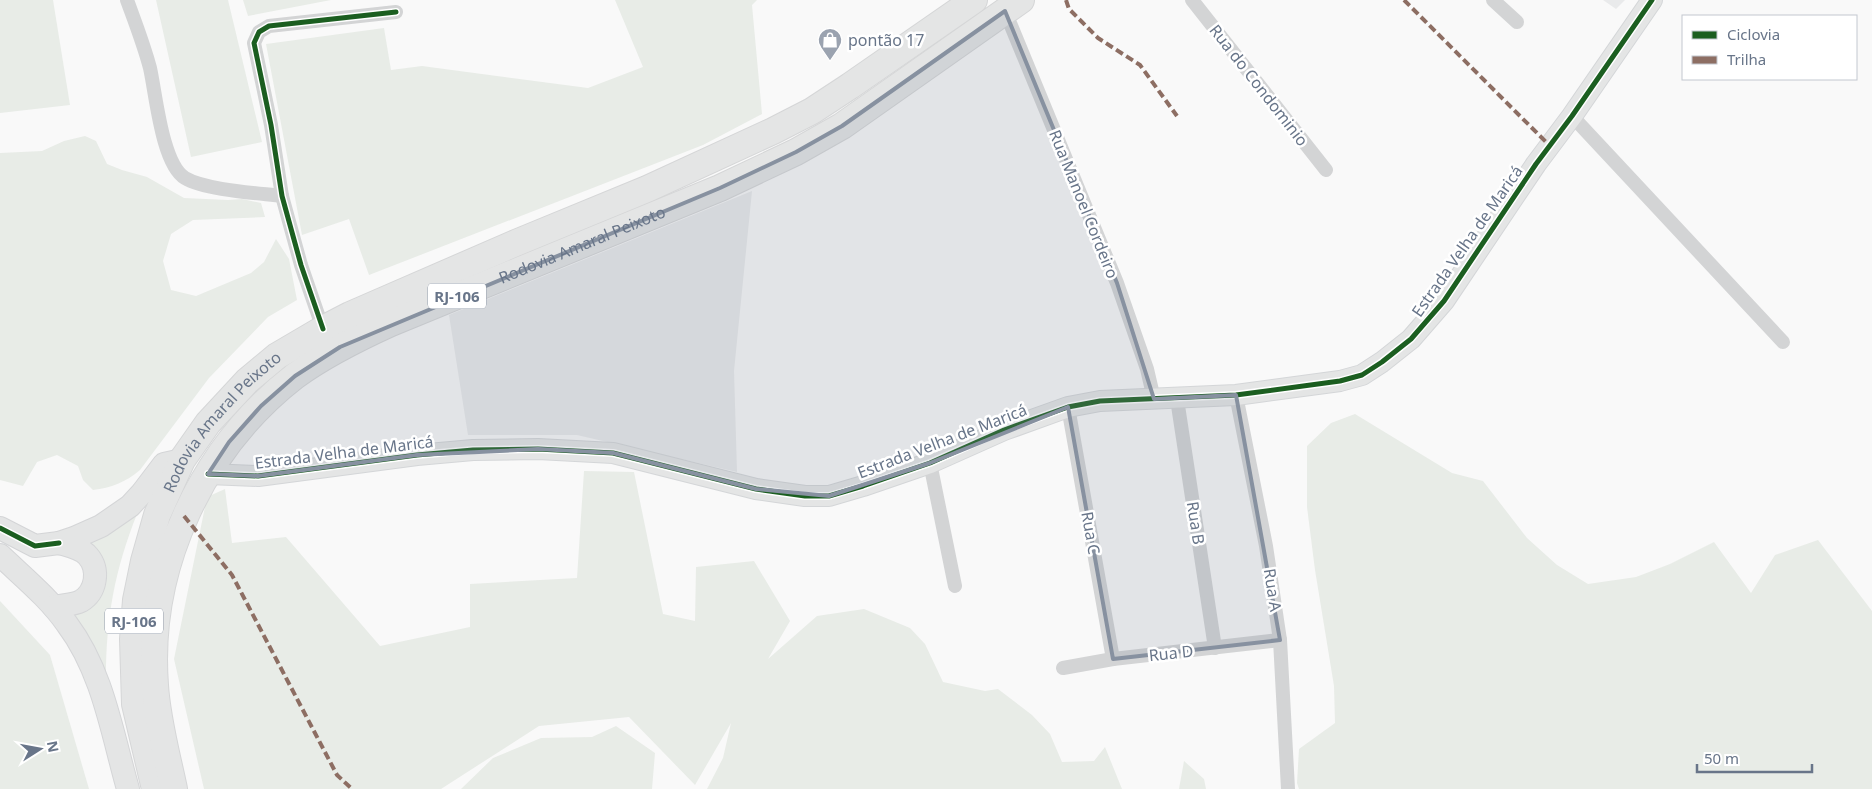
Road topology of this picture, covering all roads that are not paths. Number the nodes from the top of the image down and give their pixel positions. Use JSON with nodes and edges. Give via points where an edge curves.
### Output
{"nodes":[{"id":1,"x":126,"y":0,"type":"edge"},
{"id":2,"x":974,"y":0,"type":"edge"},
{"id":3,"x":1192,"y":0,"type":"edge"},
{"id":4,"x":1493,"y":0,"type":"edge"},
{"id":5,"x":1652,"y":0,"type":"edge"},
{"id":6,"x":1013,"y":6,"type":"edge"},
{"id":7,"x":396,"y":12,"type":"dead end"},
{"id":8,"x":1517,"y":22,"type":"dead end"},
{"id":9,"x":1572,"y":116,"type":"junction"},
{"id":10,"x":1326,"y":170,"type":"dead end"},
{"id":11,"x":282,"y":196,"type":"junction"},
{"id":12,"x":322,"y":329,"type":"junction"},
{"id":13,"x":1783,"y":342,"type":"dead end"},
{"id":14,"x":1236,"y":395,"type":"junction"},
{"id":15,"x":1154,"y":399,"type":"junction"},
{"id":16,"x":1177,"y":399,"type":"junction"},
{"id":17,"x":1068,"y":407,"type":"junction"},
{"id":18,"x":182,"y":460,"type":"junction"},
{"id":19,"x":930,"y":463,"type":"junction"},
{"id":20,"x":208,"y":474,"type":"junction"},
{"id":21,"x":0,"y":528,"type":"edge"},
{"id":22,"x":60,"y":543,"type":"junction"},
{"id":23,"x":0,"y":555,"type":"edge"},
{"id":24,"x":955,"y":586,"type":"dead end"},
{"id":25,"x":54,"y":607,"type":"junction"},
{"id":26,"x":1280,"y":640,"type":"junction"},
{"id":27,"x":1215,"y":648,"type":"junction"},
{"id":28,"x":1113,"y":659,"type":"junction"},
{"id":29,"x":1063,"y":668,"type":"dead end"},
{"id":30,"x":128,"y":789,"type":"edge"},
{"id":31,"x":155,"y":789,"type":"edge"},
{"id":32,"x":174,"y":789,"type":"edge"},
{"id":33,"x":1288,"y":789,"type":"edge"}],
"edges":[{"from":1,"to":11,"type":"street","via":[[150,67],[171,163],[183,177],[197,184]]},
{"from":2,"to":12,"type":"highway","name":"Rodovia Amaral Peixoto","number":"RJ-106","via":[[812,111],[773,131]]},
{"from":3,"to":10,"type":"street","name":"Rua do Condominio"},
{"from":4,"to":8,"type":"street"},
{"from":5,"to":9,"type":"street","name":"Estrada Velha de Maricá"},
{"from":6,"to":15,"type":"street","name":"Rua Manoel Cordeiro","via":[[1117,283]]},
{"from":6,"to":20,"type":"highway","name":"Rodovia Amaral Peixoto","number":"RJ-106","via":[[842,126],[796,152],[720,188],[340,347],[296,376],[261,406],[229,442]]},
{"from":7,"to":11,"type":"street","via":[[269,26],[259,32],[254,43]]},
{"from":9,"to":13,"type":"street"},
{"from":9,"to":14,"type":"street","name":"Estrada Velha de Maricá","via":[[1444,301],[1411,339],[1362,375]]},
{"from":11,"to":12,"type":"street"},
{"from":12,"to":18,"type":"highway","name":"Rodovia Amaral Peixoto","number":"RJ-106","via":[[277,356],[247,381],[208,423]]},
{"from":14,"to":16,"type":"street","name":"Estrada Velha de Maricá"},
{"from":14,"to":26,"type":"street","name":"Rua A"},
{"from":15,"to":16,"type":"street","name":"Estrada Velha de Maricá"},
{"from":15,"to":17,"type":"street","name":"Estrada Velha de Maricá","via":[[1100,401]]},
{"from":16,"to":27,"type":"street","name":"Rua B"},
{"from":17,"to":19,"type":"street","name":"Estrada Velha de Maricá","via":[[1004,430]]},
{"from":17,"to":28,"type":"street","name":"Rua C"},
{"from":18,"to":22,"type":"main road","via":[[164,464],[142,493],[116,517],[88,533]]},
{"from":18,"to":31,"type":"highway","name":"Rodovia Amaral Peixoto","number":"RJ-106","via":[[157,515],[136,600],[133,639],[135,704]]},
{"from":19,"to":20,"type":"street","name":"Estrada Velha de Maricá","via":[[829,496],[756,489],[613,453],[538,449],[417,455],[258,476]]},
{"from":19,"to":24,"type":"street"},
{"from":20,"to":32,"type":"highway","name":"Rodovia Amaral Peixoto","number":"RJ-106","via":[[184,516],[173,547],[161,591],[155,631],[155,685]]},
{"from":21,"to":22,"type":"main road","via":[[35,546]]},
{"from":22,"to":25,"type":"main road","via":[[88,556],[95,576],[86,598]]},
{"from":23,"to":25,"type":"main road"},
{"from":25,"to":30,"type":"main road","via":[[79,640],[97,678]]},
{"from":26,"to":27,"type":"street","name":"Rua D"},
{"from":26,"to":33,"type":"street","name":"Rua A"},
{"from":27,"to":28,"type":"street","name":"Rua D"},
{"from":28,"to":29,"type":"street","name":"Rua D"}]}
